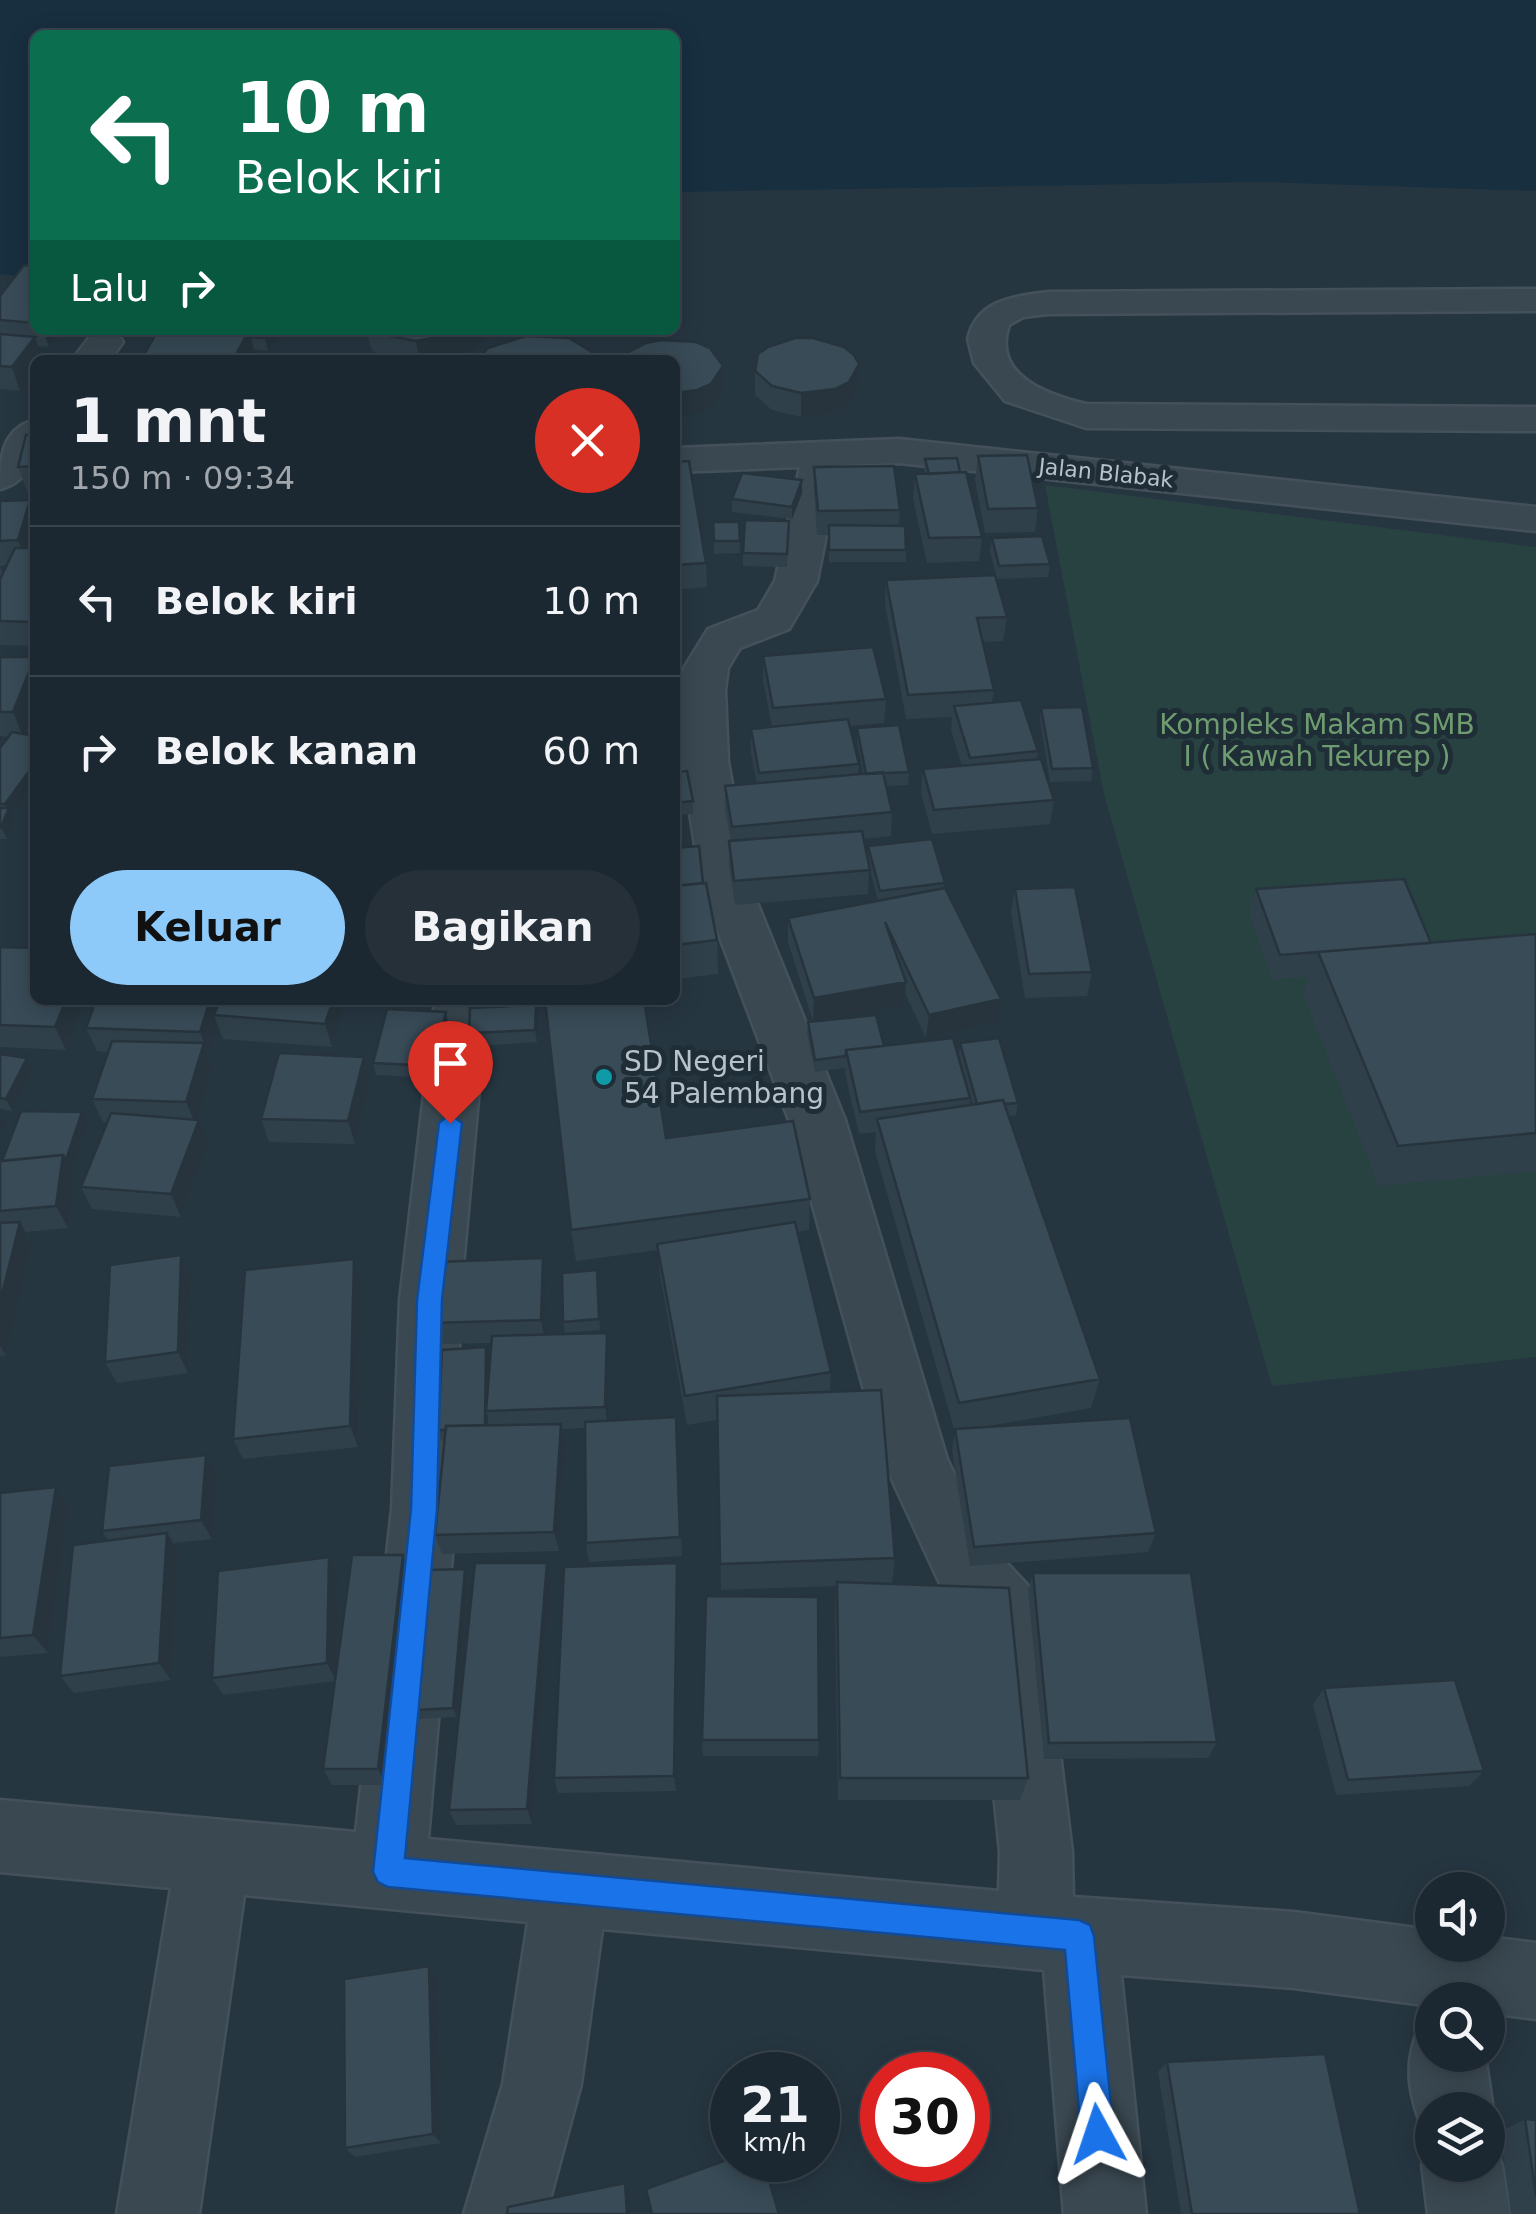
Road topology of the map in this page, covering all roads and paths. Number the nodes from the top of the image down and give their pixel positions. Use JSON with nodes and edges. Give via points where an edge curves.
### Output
{"nodes":[{"id":1,"x":1536,"y":300,"type":"edge"},
{"id":2,"x":1536,"y":419,"type":"edge"},
{"id":3,"x":30,"y":438,"type":"edge"},
{"id":4,"x":823,"y":452,"type":"junction"},
{"id":5,"x":680,"y":460,"type":"edge"},
{"id":6,"x":0,"y":477,"type":"edge"},
{"id":7,"x":30,"y":504,"type":"edge"},
{"id":8,"x":0,"y":506,"type":"edge"},
{"id":9,"x":1536,"y":519,"type":"edge"},
{"id":10,"x":461,"y":1005,"type":"edge"},
{"id":11,"x":0,"y":1836,"type":"edge"},
{"id":12,"x":213,"y":1856,"type":"junction"},
{"id":13,"x":388,"y":1872,"type":"junction"},
{"id":14,"x":570,"y":1889,"type":"junction"},
{"id":15,"x":1057,"y":1934,"type":"junction"},
{"id":16,"x":1536,"y":1981,"type":"edge"},
{"id":17,"x":1428,"y":1982,"type":"edge"},
{"id":18,"x":1503,"y":1982,"type":"edge"},
{"id":19,"x":1465,"y":2182,"type":"edge"},
{"id":20,"x":158,"y":2214,"type":"edge"},
{"id":21,"x":505,"y":2214,"type":"edge"},
{"id":22,"x":1105,"y":2214,"type":"edge"},
{"id":23,"x":1470,"y":2214,"type":"edge"}],
"edges":[{"from":1,"to":2,"type":"street","via":[[1048,303],[1008,310],[993,321],[985,345],[1014,390],[1086,416]]},
{"from":3,"to":6,"type":"street"},
{"from":4,"to":5,"type":"street","name":"Jalan Blabak"},
{"from":4,"to":9,"type":"street","name":"Jalan Blabak","via":[[899,450]]},
{"from":4,"to":15,"type":"street","via":[[796,581],[774,619],[724,639],[706,668],[706,762],[727,890],[817,1120],[916,1462],[964,1564],[1009,1614],[1036,1852]]},
{"from":7,"to":8,"type":"street"},
{"from":10,"to":13,"type":"street","via":[[430,1300],[424,1509]]},
{"from":11,"to":12,"type":"street"},
{"from":12,"to":13,"type":"street"},
{"from":12,"to":20,"type":"street"},
{"from":13,"to":14,"type":"street"},
{"from":14,"to":15,"type":"street"},
{"from":14,"to":21,"type":"street","via":[[542,2084]]},
{"from":15,"to":17,"type":"street","via":[[1294,1950]]},
{"from":15,"to":22,"type":"street"},
{"from":16,"to":18,"type":"street"},
{"from":19,"to":23,"type":"street"}]}
